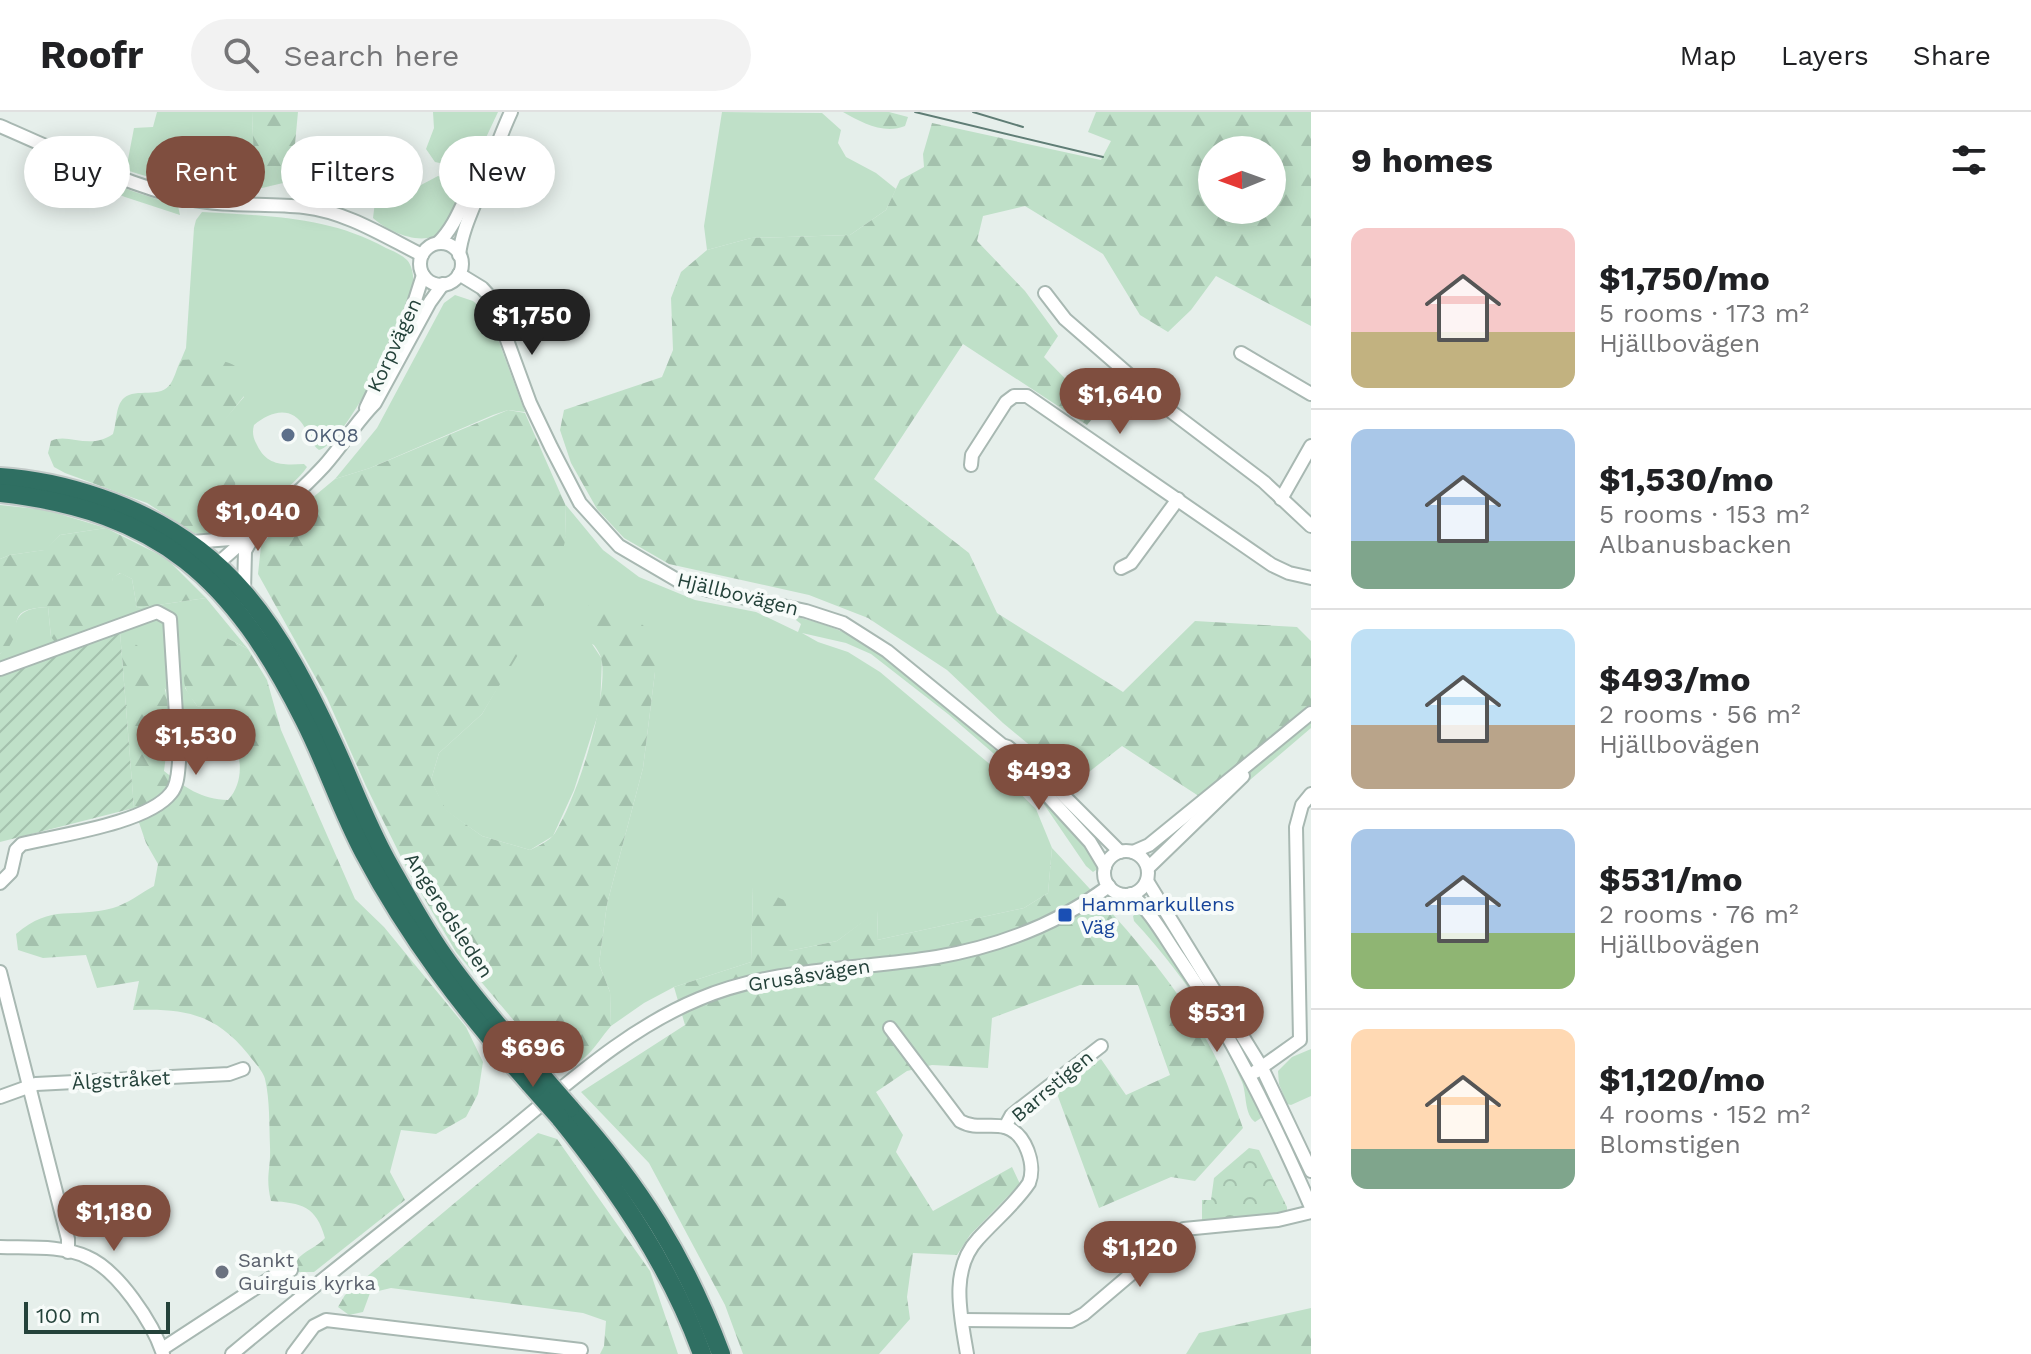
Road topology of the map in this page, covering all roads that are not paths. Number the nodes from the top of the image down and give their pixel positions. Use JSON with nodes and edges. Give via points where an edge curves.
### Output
{"nodes":[{"id":1,"x":511,"y":112,"type":"edge"},
{"id":2,"x":0,"y":126,"type":"edge"},
{"id":3,"x":500,"y":136,"type":"edge"},
{"id":4,"x":461,"y":208,"type":"edge"},
{"id":5,"x":473,"y":208,"type":"edge"},
{"id":6,"x":438,"y":243,"type":"junction"},
{"id":7,"x":422,"y":255,"type":"junction"},
{"id":8,"x":459,"y":255,"type":"junction"},
{"id":9,"x":459,"y":274,"type":"junction"},
{"id":10,"x":423,"y":275,"type":"junction"},
{"id":11,"x":443,"y":284,"type":"junction"},
{"id":12,"x":1045,"y":293,"type":"dead end"},
{"id":13,"x":1241,"y":353,"type":"dead end"},
{"id":14,"x":1311,"y":394,"type":"edge"},
{"id":15,"x":363,"y":415,"type":"junction"},
{"id":16,"x":1311,"y":446,"type":"edge"},
{"id":17,"x":971,"y":465,"type":"dead end"},
{"id":18,"x":0,"y":477,"type":"edge"},
{"id":19,"x":0,"y":493,"type":"edge"},
{"id":20,"x":1178,"y":499,"type":"junction"},
{"id":21,"x":1281,"y":499,"type":"junction"},
{"id":22,"x":264,"y":522,"type":"junction"},
{"id":23,"x":1311,"y":526,"type":"edge"},
{"id":24,"x":191,"y":542,"type":"junction"},
{"id":25,"x":1121,"y":568,"type":"dead end"},
{"id":26,"x":211,"y":570,"type":"junction"},
{"id":27,"x":1311,"y":578,"type":"edge"},
{"id":28,"x":244,"y":591,"type":"junction"},
{"id":29,"x":0,"y":669,"type":"edge"},
{"id":30,"x":1311,"y":713,"type":"edge"},
{"id":31,"x":1002,"y":745,"type":"junction"},
{"id":32,"x":1261,"y":756,"type":"junction"},
{"id":33,"x":1311,"y":794,"type":"edge"},
{"id":34,"x":1126,"y":852,"type":"junction"},
{"id":35,"x":1105,"y":867,"type":"junction"},
{"id":36,"x":1147,"y":875,"type":"junction"},
{"id":37,"x":0,"y":883,"type":"edge"},
{"id":38,"x":1109,"y":886,"type":"junction"},
{"id":39,"x":1131,"y":894,"type":"junction"},
{"id":40,"x":0,"y":972,"type":"edge"},
{"id":41,"x":890,"y":1028,"type":"dead end"},
{"id":42,"x":1101,"y":1046,"type":"dead end"},
{"id":43,"x":1262,"y":1068,"type":"junction"},
{"id":44,"x":243,"y":1069,"type":"dead end"},
{"id":45,"x":1249,"y":1075,"type":"junction"},
{"id":46,"x":536,"y":1081,"type":"junction"},
{"id":47,"x":28,"y":1086,"type":"junction"},
{"id":48,"x":0,"y":1097,"type":"edge"},
{"id":49,"x":565,"y":1113,"type":"junction"},
{"id":50,"x":1005,"y":1127,"type":"junction"},
{"id":51,"x":1311,"y":1171,"type":"edge"},
{"id":52,"x":1311,"y":1209,"type":"edge"},
{"id":53,"x":0,"y":1247,"type":"edge"},
{"id":54,"x":68,"y":1252,"type":"junction"},
{"id":55,"x":291,"y":1270,"type":"dead end"},
{"id":56,"x":962,"y":1320,"type":"junction"},
{"id":57,"x":581,"y":1350,"type":"dead end"},
{"id":58,"x":163,"y":1351,"type":"edge"},
{"id":59,"x":232,"y":1354,"type":"edge"},
{"id":60,"x":293,"y":1354,"type":"edge"},
{"id":61,"x":702,"y":1354,"type":"edge"},
{"id":62,"x":721,"y":1354,"type":"edge"},
{"id":63,"x":967,"y":1354,"type":"edge"}],
"edges":[{"from":1,"to":3,"type":"street"},
{"from":2,"to":7,"type":"street","via":[[163,192],[208,202],[322,211],[356,221]]},
{"from":4,"to":6,"type":"street"},
{"from":5,"to":8,"type":"street"},
{"from":6,"to":7,"type":"street"},
{"from":6,"to":8,"type":"street"},
{"from":7,"to":10,"type":"street"},
{"from":8,"to":9,"type":"street"},
{"from":9,"to":11,"type":"street"},
{"from":9,"to":31,"type":"street","name":"Hjällbovägen","via":[[492,299],[551,447],[580,503],[619,546],[677,580],[843,623],[887,651]]},
{"from":10,"to":11,"type":"street"},
{"from":10,"to":15,"type":"street","name":"Korpvägen","via":[[410,316]]},
{"from":11,"to":15,"type":"street","name":"Korpvägen"},
{"from":12,"to":21,"type":"street","via":[[1065,319]]},
{"from":13,"to":14,"type":"street"},
{"from":15,"to":22,"type":"street","name":"Korpvägen","via":[[323,468]]},
{"from":16,"to":21,"type":"street"},
{"from":17,"to":20,"type":"street","via":[[1006,402],[1027,396]]},
{"from":18,"to":24,"type":"highway","via":[[63,487],[117,504]]},
{"from":19,"to":26,"type":"highway","via":[[57,501],[103,515],[152,535]]},
{"from":20,"to":25,"type":"street","via":[[1131,563]]},
{"from":20,"to":27,"type":"street","via":[[1272,565]]},
{"from":21,"to":23,"type":"street"},
{"from":22,"to":24,"type":"street","name":"Korpvägen","via":[[231,539]]},
{"from":22,"to":26,"type":"street","name":"Korpvägen"},
{"from":22,"to":28,"type":"street","name":"Korpvägen","via":[[245,551]]},
{"from":24,"to":26,"type":"highway"},
{"from":26,"to":28,"type":"highway","name":"Angeredsleden"},
{"from":26,"to":46,"type":"highway","name":"Angeredsleden","via":[[266,649],[363,851],[415,939],[477,1024]]},
{"from":28,"to":46,"type":"highway","name":"Angeredsleden","via":[[290,657],[361,810],[421,921]]},
{"from":29,"to":37,"type":"street","via":[[157,612],[170,619],[179,762],[172,793],[150,811],[22,844],[11,872]]},
{"from":30,"to":32,"type":"street"},
{"from":31,"to":34,"type":"street","name":"Hjällbovägen"},
{"from":31,"to":35,"type":"street","name":"Hjällbovägen","via":[[1090,842]]},
{"from":32,"to":34,"type":"street","via":[[1149,845]]},
{"from":32,"to":36,"type":"street"},
{"from":33,"to":43,"type":"street","via":[[1296,827],[1300,1040]]},
{"from":34,"to":35,"type":"street","via":[[1112,856]]},
{"from":34,"to":36,"type":"street","via":[[1143,858]]},
{"from":35,"to":38,"type":"street"},
{"from":36,"to":39,"type":"street","via":[[1139,891]]},
{"from":36,"to":43,"type":"street"},
{"from":38,"to":39,"type":"street"},
{"from":38,"to":59,"type":"street","name":"Grusåsvägen","via":[[1065,915],[1009,940],[937,957],[757,981],[702,997],[657,1019],[589,1066]]},
{"from":39,"to":45,"type":"street","via":[[1188,970]]},
{"from":40,"to":47,"type":"street"},
{"from":41,"to":50,"type":"street","via":[[960,1121]]},
{"from":42,"to":50,"type":"street","name":"Barrstigen","via":[[1011,1116]]},
{"from":43,"to":45,"type":"street"},
{"from":43,"to":51,"type":"street"},
{"from":44,"to":47,"type":"street","name":"Älgstråket"},
{"from":45,"to":52,"type":"street"},
{"from":46,"to":49,"type":"highway","name":"Angeredsleden","bridge":true},
{"from":47,"to":48,"type":"street","name":"Älgstråket"},
{"from":47,"to":54,"type":"street"},
{"from":49,"to":61,"type":"highway","name":"Angeredsleden","via":[[663,1266]]},
{"from":49,"to":62,"type":"highway","name":"Angeredsleden","via":[[645,1200],[704,1308]]},
{"from":50,"to":56,"type":"street","via":[[1026,1148],[1031,1178],[968,1251],[959,1294]]},
{"from":52,"to":56,"type":"street","via":[[1278,1220],[1184,1229],[1071,1321]]},
{"from":53,"to":54,"type":"street"},
{"from":54,"to":58,"type":"street","via":[[107,1270],[136,1303]]},
{"from":55,"to":58,"type":"street","via":[[280,1272]]},
{"from":56,"to":63,"type":"street"},
{"from":57,"to":60,"type":"street","via":[[342,1321],[319,1322]]}]}
